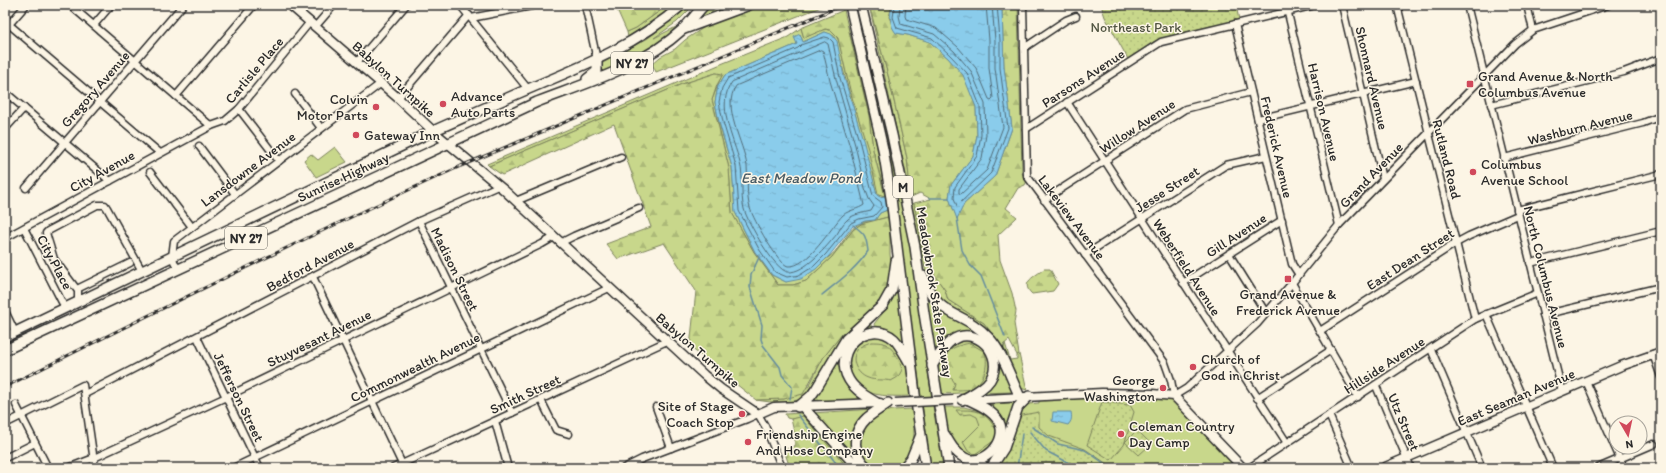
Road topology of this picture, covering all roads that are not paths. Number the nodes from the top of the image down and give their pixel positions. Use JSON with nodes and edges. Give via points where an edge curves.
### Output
{"nodes":[{"id":1,"x":26,"y":5,"type":"edge"},
{"id":2,"x":70,"y":5,"type":"edge"},
{"id":3,"x":111,"y":5,"type":"edge"},
{"id":4,"x":182,"y":5,"type":"edge"},
{"id":5,"x":254,"y":5,"type":"edge"},
{"id":6,"x":290,"y":5,"type":"edge"},
{"id":7,"x":334,"y":5,"type":"edge"},
{"id":8,"x":406,"y":5,"type":"edge"},
{"id":9,"x":460,"y":5,"type":"edge"},
{"id":10,"x":536,"y":5,"type":"edge"},
{"id":11,"x":585,"y":5,"type":"edge"},
{"id":12,"x":682,"y":5,"type":"edge"},
{"id":13,"x":704,"y":5,"type":"edge"},
{"id":14,"x":749,"y":5,"type":"edge"},
{"id":15,"x":850,"y":5,"type":"edge"},
{"id":16,"x":1023,"y":5,"type":"edge"},
{"id":17,"x":1315,"y":5,"type":"edge"},
{"id":18,"x":1342,"y":5,"type":"edge"},
{"id":19,"x":1397,"y":5,"type":"edge"},
{"id":20,"x":1467,"y":5,"type":"edge"},
{"id":21,"x":1527,"y":5,"type":"edge"},
{"id":22,"x":1608,"y":5,"type":"edge"},
{"id":23,"x":862,"y":8,"type":"edge"},
{"id":24,"x":1287,"y":8,"type":"edge"},
{"id":25,"x":1588,"y":8,"type":"edge"},
{"id":26,"x":1076,"y":16,"type":"dead end"},
{"id":27,"x":470,"y":17,"type":"junction"},
{"id":28,"x":1235,"y":24,"type":"junction"},
{"id":29,"x":6,"y":25,"type":"edge"},
{"id":30,"x":94,"y":25,"type":"junction"},
{"id":31,"x":313,"y":25,"type":"junction"},
{"id":32,"x":1533,"y":30,"type":"junction"},
{"id":33,"x":681,"y":31,"type":"junction"},
{"id":34,"x":1024,"y":48,"type":"junction"},
{"id":35,"x":1661,"y":58,"type":"edge"},
{"id":36,"x":597,"y":60,"type":"junction"},
{"id":37,"x":135,"y":61,"type":"junction"},
{"id":38,"x":357,"y":62,"type":"junction"},
{"id":39,"x":1484,"y":76,"type":"junction"},
{"id":40,"x":1416,"y":81,"type":"junction"},
{"id":41,"x":380,"y":84,"type":"junction"},
{"id":42,"x":578,"y":86,"type":"junction"},
{"id":43,"x":528,"y":89,"type":"junction"},
{"id":44,"x":5,"y":92,"type":"edge"},
{"id":45,"x":1251,"y":92,"type":"junction"},
{"id":46,"x":295,"y":94,"type":"dead end"},
{"id":47,"x":1363,"y":94,"type":"junction"},
{"id":48,"x":176,"y":96,"type":"junction"},
{"id":49,"x":398,"y":98,"type":"junction"},
{"id":50,"x":100,"y":102,"type":"junction"},
{"id":51,"x":1067,"y":102,"type":"junction"},
{"id":52,"x":1491,"y":105,"type":"junction"},
{"id":53,"x":1310,"y":106,"type":"junction"},
{"id":54,"x":24,"y":108,"type":"junction"},
{"id":55,"x":239,"y":109,"type":"junction"},
{"id":56,"x":1661,"y":116,"type":"edge"},
{"id":57,"x":1258,"y":119,"type":"junction"},
{"id":58,"x":211,"y":126,"type":"junction"},
{"id":59,"x":321,"y":128,"type":"junction"},
{"id":60,"x":5,"y":129,"type":"edge"},
{"id":61,"x":1026,"y":129,"type":"junction"},
{"id":62,"x":433,"y":131,"type":"junction"},
{"id":63,"x":1428,"y":133,"type":"junction"},
{"id":64,"x":65,"y":143,"type":"junction"},
{"id":65,"x":448,"y":144,"type":"junction"},
{"id":66,"x":199,"y":146,"type":"dead end"},
{"id":67,"x":160,"y":154,"type":"junction"},
{"id":68,"x":1266,"y":156,"type":"junction"},
{"id":69,"x":621,"y":157,"type":"dead end"},
{"id":70,"x":1504,"y":158,"type":"junction"},
{"id":71,"x":279,"y":161,"type":"junction"},
{"id":72,"x":1104,"y":161,"type":"junction"},
{"id":73,"x":150,"y":172,"type":"dead end"},
{"id":74,"x":1661,"y":174,"type":"edge"},
{"id":75,"x":1383,"y":179,"type":"junction"},
{"id":76,"x":110,"y":181,"type":"junction"},
{"id":77,"x":498,"y":186,"type":"junction"},
{"id":78,"x":26,"y":188,"type":"dead end"},
{"id":79,"x":235,"y":194,"type":"junction"},
{"id":80,"x":1044,"y":200,"type":"junction"},
{"id":81,"x":516,"y":201,"type":"junction"},
{"id":82,"x":638,"y":208,"type":"dead end"},
{"id":83,"x":1518,"y":212,"type":"junction"},
{"id":84,"x":1142,"y":219,"type":"junction"},
{"id":85,"x":1282,"y":220,"type":"junction"},
{"id":86,"x":419,"y":221,"type":"junction"},
{"id":87,"x":1339,"y":225,"type":"junction"},
{"id":88,"x":192,"y":227,"type":"junction"},
{"id":89,"x":24,"y":228,"type":"junction"},
{"id":90,"x":1661,"y":230,"type":"edge"},
{"id":91,"x":554,"y":237,"type":"junction"},
{"id":92,"x":5,"y":238,"type":"edge"},
{"id":93,"x":560,"y":243,"type":"junction"},
{"id":94,"x":1456,"y":243,"type":"junction"},
{"id":95,"x":898,"y":253,"type":"junction"},
{"id":96,"x":1229,"y":254,"type":"junction"},
{"id":97,"x":916,"y":255,"type":"junction"},
{"id":98,"x":1085,"y":255,"type":"junction"},
{"id":99,"x":172,"y":257,"type":"junction"},
{"id":100,"x":130,"y":263,"type":"dead end"},
{"id":101,"x":1530,"y":263,"type":"junction"},
{"id":102,"x":178,"y":270,"type":"junction"},
{"id":103,"x":142,"y":271,"type":"junction"},
{"id":104,"x":1299,"y":275,"type":"junction"},
{"id":105,"x":313,"y":277,"type":"junction"},
{"id":106,"x":1183,"y":283,"type":"junction"},
{"id":107,"x":1292,"y":283,"type":"junction"},
{"id":108,"x":1661,"y":287,"type":"edge"},
{"id":109,"x":452,"y":288,"type":"junction"},
{"id":110,"x":609,"y":288,"type":"junction"},
{"id":111,"x":77,"y":289,"type":"junction"},
{"id":112,"x":1538,"y":293,"type":"junction"},
{"id":113,"x":78,"y":302,"type":"junction"},
{"id":114,"x":65,"y":308,"type":"junction"},
{"id":115,"x":5,"y":311,"type":"edge"},
{"id":116,"x":876,"y":312,"type":"junction"},
{"id":117,"x":1266,"y":313,"type":"junction"},
{"id":118,"x":1486,"y":314,"type":"junction"},
{"id":119,"x":1543,"y":315,"type":"junction"},
{"id":120,"x":1475,"y":319,"type":"junction"},
{"id":121,"x":876,"y":331,"type":"junction"},
{"id":122,"x":1320,"y":331,"type":"junction"},
{"id":123,"x":15,"y":332,"type":"junction"},
{"id":124,"x":5,"y":337,"type":"edge"},
{"id":125,"x":197,"y":337,"type":"junction"},
{"id":126,"x":343,"y":340,"type":"junction"},
{"id":127,"x":667,"y":341,"type":"junction"},
{"id":128,"x":480,"y":349,"type":"junction"},
{"id":129,"x":1431,"y":349,"type":"junction"},
{"id":130,"x":5,"y":350,"type":"edge"},
{"id":131,"x":1331,"y":350,"type":"junction"},
{"id":132,"x":1227,"y":352,"type":"junction"},
{"id":133,"x":1657,"y":353,"type":"edge"},
{"id":134,"x":911,"y":366,"type":"junction"},
{"id":135,"x":932,"y":366,"type":"junction"},
{"id":136,"x":1661,"y":377,"type":"edge"},
{"id":137,"x":1586,"y":381,"type":"junction"},
{"id":138,"x":1376,"y":386,"type":"junction"},
{"id":139,"x":1562,"y":391,"type":"junction"},
{"id":140,"x":85,"y":394,"type":"junction"},
{"id":141,"x":1024,"y":396,"type":"junction"},
{"id":142,"x":1174,"y":396,"type":"junction"},
{"id":143,"x":226,"y":397,"type":"junction"},
{"id":144,"x":1358,"y":397,"type":"junction"},
{"id":145,"x":1257,"y":398,"type":"junction"},
{"id":146,"x":541,"y":400,"type":"junction"},
{"id":147,"x":962,"y":400,"type":"junction"},
{"id":148,"x":372,"y":401,"type":"junction"},
{"id":149,"x":891,"y":403,"type":"junction"},
{"id":150,"x":877,"y":404,"type":"junction"},
{"id":151,"x":16,"y":406,"type":"dead end"},
{"id":152,"x":1526,"y":406,"type":"junction"},
{"id":153,"x":801,"y":407,"type":"junction"},
{"id":154,"x":656,"y":408,"type":"dead end"},
{"id":155,"x":512,"y":413,"type":"junction"},
{"id":156,"x":758,"y":414,"type":"junction"},
{"id":157,"x":22,"y":416,"type":"junction"},
{"id":158,"x":1330,"y":416,"type":"junction"},
{"id":159,"x":494,"y":421,"type":"junction"},
{"id":160,"x":5,"y":424,"type":"edge"},
{"id":161,"x":943,"y":432,"type":"junction"},
{"id":162,"x":1467,"y":432,"type":"junction"},
{"id":163,"x":569,"y":434,"type":"dead end"},
{"id":164,"x":921,"y":436,"type":"junction"},
{"id":165,"x":35,"y":443,"type":"junction"},
{"id":166,"x":1287,"y":443,"type":"junction"},
{"id":167,"x":1654,"y":444,"type":"dead end"},
{"id":168,"x":671,"y":448,"type":"junction"},
{"id":169,"x":5,"y":458,"type":"edge"},
{"id":170,"x":94,"y":458,"type":"junction"},
{"id":171,"x":255,"y":458,"type":"junction"},
{"id":172,"x":1407,"y":458,"type":"junction"},
{"id":173,"x":1620,"y":459,"type":"junction"},
{"id":174,"x":976,"y":460,"type":"junction"},
{"id":175,"x":402,"y":464,"type":"junction"},
{"id":176,"x":781,"y":467,"type":"edge"},
{"id":177,"x":48,"y":468,"type":"edge"},
{"id":178,"x":68,"y":468,"type":"edge"},
{"id":179,"x":95,"y":468,"type":"edge"},
{"id":180,"x":233,"y":468,"type":"edge"},
{"id":181,"x":260,"y":468,"type":"edge"},
{"id":182,"x":393,"y":468,"type":"edge"},
{"id":183,"x":508,"y":468,"type":"edge"},
{"id":184,"x":624,"y":468,"type":"edge"},
{"id":185,"x":773,"y":468,"type":"edge"},
{"id":186,"x":858,"y":468,"type":"edge"},
{"id":187,"x":868,"y":468,"type":"edge"},
{"id":188,"x":903,"y":468,"type":"edge"},
{"id":189,"x":926,"y":468,"type":"edge"},
{"id":190,"x":949,"y":468,"type":"edge"},
{"id":191,"x":983,"y":468,"type":"edge"},
{"id":192,"x":991,"y":468,"type":"edge"},
{"id":193,"x":1243,"y":468,"type":"edge"},
{"id":194,"x":1249,"y":468,"type":"edge"},
{"id":195,"x":1352,"y":468,"type":"edge"},
{"id":196,"x":1383,"y":468,"type":"edge"},
{"id":197,"x":1411,"y":468,"type":"edge"},
{"id":198,"x":1482,"y":468,"type":"edge"},
{"id":199,"x":1553,"y":468,"type":"edge"},
{"id":200,"x":1598,"y":468,"type":"edge"},
{"id":201,"x":1624,"y":468,"type":"edge"}],
"edges":[{"from":1,"to":29,"type":"street"},
{"from":2,"to":30,"type":"street"},
{"from":3,"to":30,"type":"street"},
{"from":4,"to":37,"type":"street","name":"Gregory Avenue"},
{"from":5,"to":48,"type":"street"},
{"from":6,"to":31,"type":"main road","name":"Babylon Turnpike"},
{"from":7,"to":31,"type":"street","name":"Carlisle Place"},
{"from":8,"to":38,"type":"street"},
{"from":9,"to":27,"type":"street"},
{"from":10,"to":27,"type":"street"},
{"from":11,"to":36,"type":"street"},
{"from":12,"to":36,"type":"highway","name":"Sunrise Highway","number":"NY 27","via":[[654,28]]},
{"from":13,"to":33,"type":"highway","name":"Sunrise Highway","number":"NY 27"},
{"from":14,"to":33,"type":"highway"},
{"from":15,"to":95,"type":"highway","number":"M","via":[[882,144]]},
{"from":16,"to":34,"type":"street","name":"Lakeview Avenue"},
{"from":17,"to":24,"type":"street","name":"Parsons Avenue"},
{"from":18,"to":47,"type":"street","name":"Shonnard Avenue"},
{"from":19,"to":40,"type":"street","name":"Rutland Road"},
{"from":20,"to":39,"type":"street","name":"North Columbus Avenue"},
{"from":21,"to":32,"type":"street"},
{"from":22,"to":25,"type":"street","name":"Grand Avenue"},
{"from":23,"to":97,"type":"highway","name":"Meadowbrook State Parkway","number":"M","via":[[892,135]]},
{"from":24,"to":28,"type":"street","name":"Parsons Avenue"},
{"from":24,"to":53,"type":"street","name":"Harrison Avenue"},
{"from":25,"to":32,"type":"street","name":"Grand Avenue"},
{"from":26,"to":34,"type":"street"},
{"from":27,"to":43,"type":"street"},
{"from":27,"to":49,"type":"street"},
{"from":28,"to":45,"type":"street","name":"Frederick Avenue"},
{"from":28,"to":51,"type":"street","name":"Parsons Avenue","via":[[1161,42]]},
{"from":29,"to":50,"type":"street"},
{"from":30,"to":37,"type":"street"},
{"from":31,"to":38,"type":"main road","name":"Babylon Turnpike"},
{"from":31,"to":55,"type":"street","name":"Carlisle Place"},
{"from":32,"to":39,"type":"street","name":"Grand Avenue","via":[[1515,44]]},
{"from":33,"to":42,"type":"highway","name":"Sunrise Highway","number":"NY 27","via":[[648,56]]},
{"from":34,"to":61,"type":"street","name":"Lakeview Avenue"},
{"from":35,"to":52,"type":"street","via":[[1624,72]]},
{"from":36,"to":42,"type":"highway","via":[[597,71]]},
{"from":36,"to":43,"type":"highway","name":"Sunrise Highway","number":"NY 27"},
{"from":37,"to":48,"type":"street"},
{"from":37,"to":50,"type":"street","name":"Gregory Avenue"},
{"from":38,"to":41,"type":"main road","name":"Babylon Turnpike"},
{"from":39,"to":52,"type":"street","name":"North Columbus Avenue"},
{"from":39,"to":63,"type":"street","name":"Grand Avenue"},
{"from":40,"to":47,"type":"street"},
{"from":40,"to":63,"type":"street","name":"Rutland Road"},
{"from":41,"to":49,"type":"main road","name":"Babylon Turnpike"},
{"from":41,"to":59,"type":"street","name":"Lansdowne Avenue"},
{"from":42,"to":65,"type":"highway","name":"Sunrise Highway","number":"NY 27","via":[[537,102]]},
{"from":43,"to":62,"type":"highway","name":"Sunrise Highway","number":"NY 27"},
{"from":44,"to":54,"type":"street"},
{"from":45,"to":57,"type":"street","name":"Frederick Avenue"},
{"from":45,"to":72,"type":"street","name":"Willow Avenue","via":[[1185,109]]},
{"from":46,"to":59,"type":"street"},
{"from":47,"to":53,"type":"street"},
{"from":47,"to":75,"type":"street","name":"Shonnard Avenue"},
{"from":48,"to":58,"type":"street"},
{"from":49,"to":62,"type":"main road","name":"Babylon Turnpike"},
{"from":50,"to":64,"type":"street","name":"Gregory Avenue"},
{"from":50,"to":67,"type":"street"},
{"from":51,"to":61,"type":"street","name":"Parsons Avenue"},
{"from":51,"to":72,"type":"street","name":"Weberfield Avenue"},
{"from":52,"to":70,"type":"street","name":"North Columbus Avenue"},
{"from":53,"to":57,"type":"street"},
{"from":53,"to":87,"type":"street","name":"Harrison Avenue"},
{"from":54,"to":60,"type":"street"},
{"from":54,"to":64,"type":"street"},
{"from":55,"to":58,"type":"street","name":"Carlisle Place","via":[[225,121]]},
{"from":55,"to":71,"type":"street"},
{"from":56,"to":70,"type":"street","name":"Washburn Avenue","via":[[1643,123]]},
{"from":57,"to":68,"type":"street","name":"Frederick Avenue"},
{"from":58,"to":67,"type":"street","name":"City Avenue"},
{"from":59,"to":71,"type":"street","name":"Lansdowne Avenue"},
{"from":61,"to":80,"type":"street","name":"Lakeview Avenue","via":[[1027,176]]},
{"from":62,"to":65,"type":"main road","name":"Babylon Turnpike"},
{"from":62,"to":99,"type":"highway","name":"Sunrise Highway","number":"NY 27"},
{"from":63,"to":75,"type":"street","name":"Grand Avenue"},
{"from":63,"to":94,"type":"street","name":"Rutland Road"},
{"from":64,"to":76,"type":"street"},
{"from":64,"to":78,"type":"street","name":"Gregory Avenue"},
{"from":65,"to":77,"type":"main road","name":"Babylon Turnpike"},
{"from":65,"to":102,"type":"highway","name":"Sunrise Highway","number":"NY 27"},
{"from":66,"to":79,"type":"street"},
{"from":67,"to":76,"type":"street","name":"City Avenue"},
{"from":68,"to":84,"type":"street","name":"Jesse Street","via":[[1226,166]]},
{"from":68,"to":85,"type":"street","name":"Frederick Avenue"},
{"from":69,"to":81,"type":"street"},
{"from":70,"to":83,"type":"street","name":"North Columbus Avenue"},
{"from":71,"to":79,"type":"street","name":"Lansdowne Avenue"},
{"from":72,"to":80,"type":"street","name":"Willow Avenue"},
{"from":72,"to":84,"type":"street","name":"Weberfield Avenue"},
{"from":73,"to":88,"type":"street"},
{"from":74,"to":83,"type":"street","name":"East Dean Street"},
{"from":75,"to":87,"type":"street","name":"Grand Avenue"},
{"from":76,"to":89,"type":"street","name":"City Avenue"},
{"from":77,"to":81,"type":"main road","name":"Babylon Turnpike"},
{"from":77,"to":86,"type":"street","name":"Bedford Avenue"},
{"from":79,"to":88,"type":"street","name":"Lansdowne Avenue"},
{"from":80,"to":98,"type":"street","name":"Lakeview Avenue"},
{"from":81,"to":91,"type":"main road","name":"Babylon Turnpike"},
{"from":82,"to":93,"type":"street"},
{"from":83,"to":94,"type":"street","name":"East Dean Street"},
{"from":83,"to":101,"type":"street","name":"North Columbus Avenue"},
{"from":84,"to":98,"type":"street","name":"Jesse Street"},
{"from":84,"to":106,"type":"street","name":"Weberfield Avenue"},
{"from":85,"to":96,"type":"street","name":"Gill Avenue"},
{"from":85,"to":104,"type":"street","name":"Frederick Avenue","via":[[1292,264]]},
{"from":86,"to":105,"type":"street","name":"Bedford Avenue"},
{"from":86,"to":109,"type":"street","name":"Madison Street"},
{"from":87,"to":104,"type":"street","name":"Grand Avenue"},
{"from":88,"to":99,"type":"street","name":"Lansdowne Avenue","via":[[174,242]]},
{"from":89,"to":92,"type":"street","name":"City Avenue"},
{"from":89,"to":114,"type":"street","name":"City Place"},
{"from":90,"to":101,"type":"street"},
{"from":91,"to":93,"type":"main road","name":"Babylon Turnpike"},
{"from":91,"to":109,"type":"street","name":"Stuyvesant Avenue"},
{"from":93,"to":110,"type":"main road","name":"Babylon Turnpike"},
{"from":94,"to":120,"type":"street","name":"Rutland Road"},
{"from":94,"to":122,"type":"street","name":"East Dean Street"},
{"from":95,"to":116,"type":"highway","via":[[892,289]]},
{"from":95,"to":134,"type":"highway","number":"M"},
{"from":96,"to":106,"type":"street","name":"Gill Avenue"},
{"from":96,"to":117,"type":"street"},
{"from":97,"to":135,"type":"highway","name":"Meadowbrook State Parkway","number":"M"},
{"from":97,"to":141,"type":"highway","via":[[932,297],[939,305],[979,329],[992,341]]},
{"from":98,"to":142,"type":"street","name":"Lakeview Avenue","via":[[1165,363]]},
{"from":99,"to":102,"type":"street"},
{"from":99,"to":103,"type":"highway","name":"Sunrise Highway","number":"NY 27"},
{"from":100,"to":111,"type":"street"},
{"from":101,"to":112,"type":"street","name":"North Columbus Avenue"},
{"from":102,"to":130,"type":"highway","name":"Sunrise Highway","number":"NY 27"},
{"from":103,"to":111,"type":"street","via":[[105,204],[101,204],[46,233],[54,259]]},
{"from":103,"to":113,"type":"highway","name":"Sunrise Highway","number":"NY 27"},
{"from":104,"to":107,"type":"street","name":"Grand Avenue"},
{"from":105,"to":125,"type":"street","name":"Bedford Avenue"},
{"from":105,"to":126,"type":"street"},
{"from":106,"to":132,"type":"street","name":"Weberfield Avenue"},
{"from":107,"to":117,"type":"street","name":"Grand Avenue"},
{"from":107,"to":122,"type":"street"},
{"from":108,"to":119,"type":"street"},
{"from":109,"to":126,"type":"street","name":"Stuyvesant Avenue"},
{"from":109,"to":128,"type":"street","name":"Madison Street"},
{"from":110,"to":127,"type":"main road","name":"Babylon Turnpike"},
{"from":110,"to":128,"type":"street","name":"Commonwealth Avenue"},
{"from":111,"to":113,"type":"street"},
{"from":112,"to":118,"type":"street","name":"Hillside Avenue"},
{"from":112,"to":119,"type":"street","name":"North Columbus Avenue"},
{"from":113,"to":114,"type":"highway","name":"Sunrise Highway","number":"NY 27"},
{"from":114,"to":123,"type":"highway","name":"Sunrise Highway","number":"NY 27"},
{"from":115,"to":123,"type":"street"},
{"from":116,"to":121,"type":"highway","via":[[872,325]]},
{"from":116,"to":153,"type":"highway","via":[[846,339]]},
{"from":117,"to":132,"type":"street","name":"Grand Avenue"},
{"from":118,"to":120,"type":"street","name":"Hillside Avenue"},
{"from":118,"to":152,"type":"street"},
{"from":119,"to":139,"type":"street","name":"North Columbus Avenue"},
{"from":120,"to":129,"type":"street","name":"Hillside Avenue"},
{"from":121,"to":134,"type":"highway","via":[[887,334],[894,340]]},
{"from":121,"to":150,"type":"highway","via":[[858,336],[852,341],[845,354],[844,363],[852,384]]},
{"from":122,"to":131,"type":"street"},
{"from":123,"to":124,"type":"highway","name":"Sunrise Highway","number":"NY 27"},
{"from":125,"to":140,"type":"street","name":"Bedford Avenue"},
{"from":125,"to":143,"type":"street","name":"Jefferson Street"},
{"from":126,"to":143,"type":"street","name":"Stuyvesant Avenue"},
{"from":126,"to":148,"type":"street"},
{"from":127,"to":146,"type":"street","name":"Smith Street"},
{"from":127,"to":156,"type":"main road","name":"Babylon Turnpike","via":[[721,389]]},
{"from":128,"to":148,"type":"street","name":"Commonwealth Avenue"},
{"from":128,"to":155,"type":"street","name":"Madison Street"},
{"from":129,"to":138,"type":"street","name":"Hillside Avenue"},
{"from":129,"to":162,"type":"street"},
{"from":131,"to":144,"type":"street"},
{"from":131,"to":145,"type":"street"},
{"from":132,"to":142,"type":"street","name":"Grand Avenue","via":[[1187,388]]},
{"from":132,"to":145,"type":"street","name":"Weberfield Avenue"},
{"from":133,"to":136,"type":"street"},
{"from":133,"to":137,"type":"main road","name":"East Seaman Avenue"},
{"from":134,"to":164,"type":"highway","number":"M"},
{"from":135,"to":147,"type":"highway","via":[[944,347],[957,338],[972,336],[986,344],[992,353],[994,372],[986,384]]},
{"from":135,"to":161,"type":"highway","name":"Meadowbrook State Parkway","number":"M"},
{"from":137,"to":139,"type":"main road","name":"East Seaman Avenue"},
{"from":137,"to":173,"type":"street"},
{"from":138,"to":144,"type":"street","name":"Hillside Avenue"},
{"from":138,"to":172,"type":"street","name":"Utz Street"},
{"from":139,"to":152,"type":"main road","name":"East Seaman Avenue"},
{"from":140,"to":157,"type":"street","via":[[83,385]]},
{"from":140,"to":170,"type":"street"},
{"from":141,"to":142,"type":"main road","via":[[1102,393]]},
{"from":141,"to":147,"type":"main road"},
{"from":141,"to":192,"type":"highway","via":[[1004,448]]},
{"from":142,"to":193,"type":"main road"},
{"from":143,"to":170,"type":"street","name":"Stuyvesant Avenue"},
{"from":143,"to":171,"type":"street","name":"Jefferson Street"},
{"from":144,"to":158,"type":"street","name":"Hillside Avenue"},
{"from":145,"to":166,"type":"street","name":"Weberfield Avenue"},
{"from":146,"to":155,"type":"street","name":"Smith Street"},
{"from":146,"to":163,"type":"street","via":[[556,430]]},
{"from":147,"to":149,"type":"main road","bridge":true},
{"from":147,"to":174,"type":"highway","via":[[992,414],[1000,424],[1001,434],[996,448]]},
{"from":148,"to":171,"type":"street","name":"Commonwealth Avenue"},
{"from":148,"to":175,"type":"street"},
{"from":149,"to":150,"type":"main road"},
{"from":149,"to":187,"type":"highway","via":[[867,418],[860,426],[855,448],[861,462]]},
{"from":150,"to":153,"type":"main road"},
{"from":151,"to":157,"type":"street"},
{"from":152,"to":162,"type":"main road","name":"East Seaman Avenue"},
{"from":152,"to":199,"type":"street"},
{"from":153,"to":156,"type":"main road","via":[[774,408]]},
{"from":153,"to":186,"type":"highway"},
{"from":154,"to":168,"type":"street"},
{"from":155,"to":159,"type":"street","name":"Smith Street"},
{"from":156,"to":168,"type":"street"},
{"from":156,"to":176,"type":"street"},
{"from":157,"to":160,"type":"street"},
{"from":157,"to":165,"type":"street"},
{"from":158,"to":166,"type":"street","name":"Hillside Avenue"},
{"from":158,"to":195,"type":"street"},
{"from":159,"to":175,"type":"street","name":"Smith Street"},
{"from":159,"to":183,"type":"street"},
{"from":161,"to":174,"type":"highway","via":[[956,452],[966,459]]},
{"from":161,"to":190,"type":"highway","name":"Meadowbrook State Parkway","number":"M"},
{"from":162,"to":172,"type":"main road","name":"East Seaman Avenue"},
{"from":162,"to":198,"type":"street"},
{"from":164,"to":188,"type":"highway","via":[[911,459]]},
{"from":164,"to":189,"type":"highway","number":"M"},
{"from":165,"to":169,"type":"street"},
{"from":165,"to":177,"type":"street"},
{"from":166,"to":194,"type":"street","name":"Hillside Avenue"},
{"from":167,"to":173,"type":"street"},
{"from":168,"to":184,"type":"street"},
{"from":170,"to":178,"type":"street","name":"Stuyvesant Avenue"},
{"from":170,"to":179,"type":"street"},
{"from":171,"to":180,"type":"street","name":"Commonwealth Avenue"},
{"from":171,"to":181,"type":"street","name":"Jefferson Street"},
{"from":172,"to":196,"type":"main road","name":"East Seaman Avenue"},
{"from":172,"to":197,"type":"street","name":"Utz Street"},
{"from":173,"to":200,"type":"street"},
{"from":173,"to":201,"type":"street"},
{"from":174,"to":191,"type":"highway"},
{"from":175,"to":182,"type":"street","name":"Smith Street"},
{"from":176,"to":185,"type":"street"}]}
